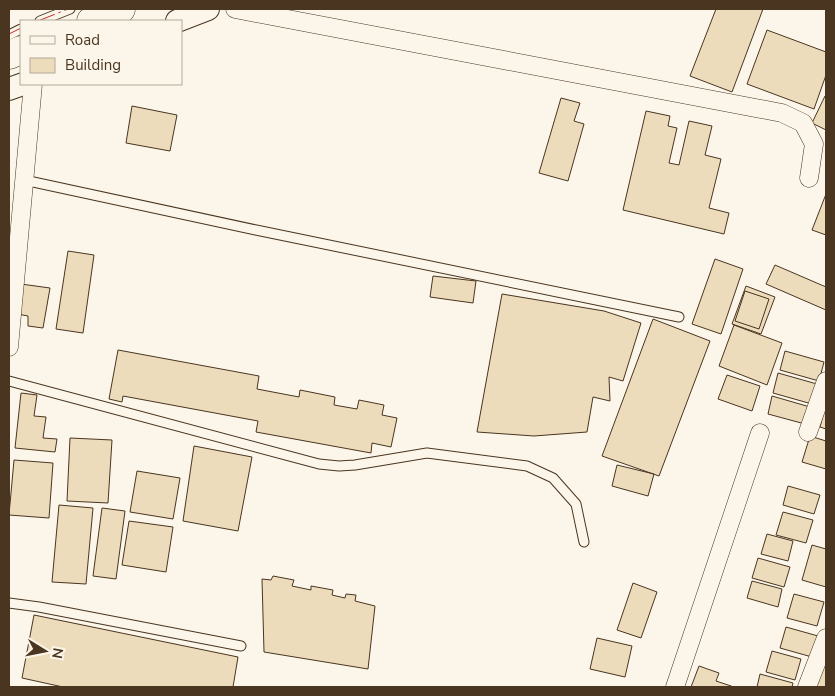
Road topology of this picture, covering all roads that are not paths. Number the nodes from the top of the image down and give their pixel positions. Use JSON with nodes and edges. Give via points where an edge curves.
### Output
{"nodes":[{"id":1,"x":70,"y":9,"type":"edge"},
{"id":2,"x":121,"y":9,"type":"edge"},
{"id":3,"x":208,"y":9,"type":"edge"},
{"id":4,"x":234,"y":9,"type":"edge"},
{"id":5,"x":42,"y":20,"type":"edge"},
{"id":6,"x":94,"y":20,"type":"edge"},
{"id":7,"x":180,"y":20,"type":"edge"},
{"id":8,"x":33,"y":85,"type":"edge"},
{"id":9,"x":809,"y":178,"type":"dead end"},
{"id":10,"x":24,"y":180,"type":"junction"},
{"id":11,"x":679,"y":317,"type":"dead end"},
{"id":12,"x":9,"y":347,"type":"edge"},
{"id":13,"x":9,"y":381,"type":"edge"},
{"id":14,"x":826,"y":381,"type":"edge"},
{"id":15,"x":808,"y":432,"type":"dead end"},
{"id":16,"x":760,"y":433,"type":"dead end"},
{"id":17,"x":584,"y":542,"type":"dead end"},
{"id":18,"x":9,"y":603,"type":"edge"},
{"id":19,"x":826,"y":638,"type":"edge"},
{"id":20,"x":241,"y":646,"type":"dead end"},
{"id":21,"x":675,"y":687,"type":"edge"},
{"id":22,"x":807,"y":687,"type":"edge"}],
"edges":[{"from":1,"to":5,"type":"lane"},
{"from":2,"to":6,"type":"main road"},
{"from":3,"to":7,"type":"street"},
{"from":4,"to":9,"type":"street","via":[[782,113],[803,123],[814,144]]},
{"from":8,"to":10,"type":"street"},
{"from":10,"to":11,"type":"lane"},
{"from":10,"to":12,"type":"street"},
{"from":13,"to":17,"type":"lane","via":[[319,464],[355,465],[426,452],[527,466],[553,478],[576,504]]},
{"from":14,"to":15,"type":"street"},
{"from":16,"to":21,"type":"street"},
{"from":18,"to":20,"type":"lane","via":[[39,606]]},
{"from":19,"to":22,"type":"street"}]}
